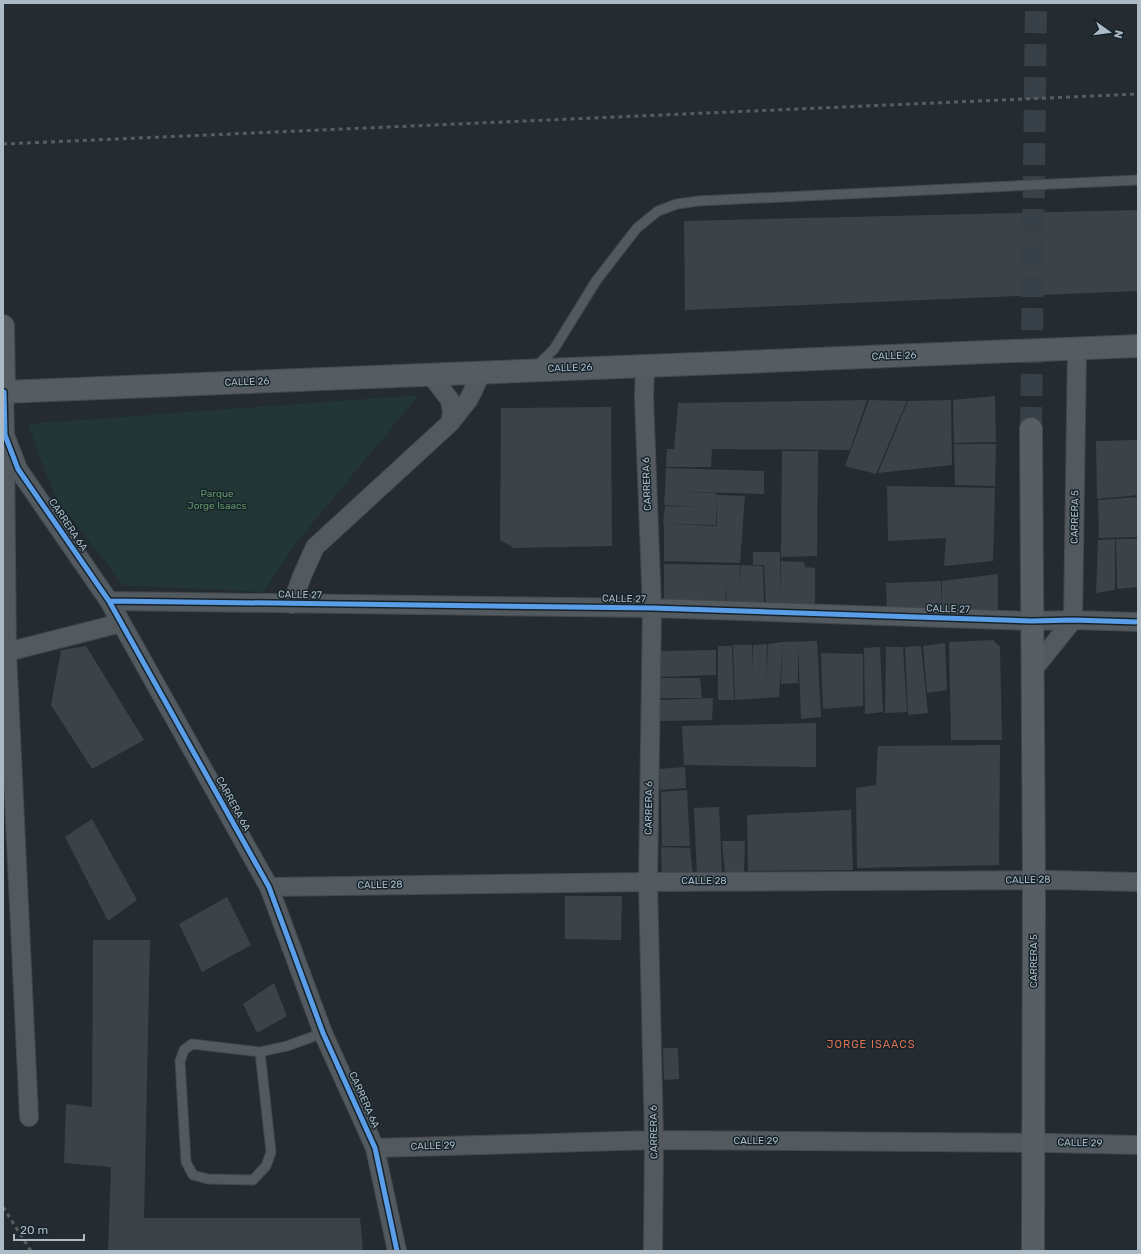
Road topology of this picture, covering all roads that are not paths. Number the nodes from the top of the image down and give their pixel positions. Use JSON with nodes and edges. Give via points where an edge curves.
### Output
{"nodes":[{"id":1,"x":1138,"y":180,"type":"edge"},
{"id":2,"x":3,"y":326,"type":"edge"},
{"id":3,"x":1138,"y":346,"type":"edge"},
{"id":4,"x":1077,"y":348,"type":"junction"},
{"id":5,"x":645,"y":365,"type":"junction"},
{"id":6,"x":532,"y":370,"type":"junction"},
{"id":7,"x":482,"y":372,"type":"junction"},
{"id":8,"x":430,"y":374,"type":"junction"},
{"id":9,"x":4,"y":392,"type":"edge"},
{"id":10,"x":450,"y":423,"type":"junction"},
{"id":11,"x":1031,"y":429,"type":"tunnel mouth"},
{"id":12,"x":5,"y":435,"type":"junction"},
{"id":13,"x":109,"y":601,"type":"junction"},
{"id":14,"x":292,"y":604,"type":"junction"},
{"id":15,"x":652,"y":608,"type":"junction"},
{"id":16,"x":1073,"y":620,"type":"junction"},
{"id":17,"x":1032,"y":621,"type":"junction"},
{"id":18,"x":1138,"y":622,"type":"edge"},
{"id":19,"x":121,"y":623,"type":"junction"},
{"id":20,"x":7,"y":652,"type":"junction"},
{"id":21,"x":1032,"y":671,"type":"junction"},
{"id":22,"x":1034,"y":880,"type":"junction"},
{"id":23,"x":648,"y":882,"type":"junction"},
{"id":24,"x":1138,"y":882,"type":"edge"},
{"id":25,"x":269,"y":887,"type":"junction"},
{"id":26,"x":324,"y":1033,"type":"junction"},
{"id":27,"x":260,"y":1052,"type":"junction"},
{"id":28,"x":29,"y":1117,"type":"dead end"},
{"id":29,"x":654,"y":1140,"type":"junction"},
{"id":30,"x":1033,"y":1143,"type":"junction"},
{"id":31,"x":1138,"y":1145,"type":"edge"},
{"id":32,"x":375,"y":1148,"type":"junction"},
{"id":33,"x":397,"y":1251,"type":"edge"},
{"id":34,"x":654,"y":1251,"type":"edge"},
{"id":35,"x":1033,"y":1251,"type":"edge"}],
"edges":[{"from":1,"to":6,"type":"lane","via":[[677,204],[658,211],[637,228],[596,281],[554,349]]},
{"from":2,"to":9,"type":"main road"},
{"from":3,"to":4,"type":"main road","name":"CALLE 26"},
{"from":4,"to":5,"type":"main road","name":"CALLE 26"},
{"from":4,"to":16,"type":"street","name":"CARRERA 5"},
{"from":5,"to":6,"type":"main road","name":"CALLE 26"},
{"from":5,"to":15,"type":"street","name":"CARRERA 6"},
{"from":6,"to":7,"type":"main road","name":"CALLE 26"},
{"from":7,"to":8,"type":"main road","name":"CALLE 26"},
{"from":7,"to":10,"type":"street","via":[[469,399]]},
{"from":8,"to":9,"type":"main road","name":"CALLE 26"},
{"from":8,"to":10,"type":"street","via":[[450,400]]},
{"from":9,"to":12,"type":"street","name":"CARRERA 6A"},
{"from":10,"to":14,"type":"street","via":[[315,547]]},
{"from":11,"to":17,"type":"main road","name":"CARRERA 5"},
{"from":12,"to":13,"type":"street","name":"CARRERA 6A","via":[[18,469]]},
{"from":12,"to":20,"type":"street"},
{"from":13,"to":14,"type":"street","name":"CALLE 27"},
{"from":13,"to":19,"type":"street","name":"CARRERA 6A"},
{"from":14,"to":15,"type":"street","name":"CALLE 27"},
{"from":15,"to":17,"type":"street","name":"CALLE 27"},
{"from":15,"to":23,"type":"street","name":"CARRERA 6"},
{"from":16,"to":17,"type":"street","name":"CALLE 27"},
{"from":16,"to":18,"type":"street","name":"CALLE 27"},
{"from":16,"to":21,"type":"street"},
{"from":17,"to":21,"type":"main road","name":"CARRERA 5"},
{"from":19,"to":20,"type":"street"},
{"from":19,"to":25,"type":"street","name":"CARRERA 6A"},
{"from":20,"to":28,"type":"street"},
{"from":21,"to":22,"type":"main road","name":"CARRERA 5"},
{"from":22,"to":23,"type":"street","name":"CALLE 28"},
{"from":22,"to":24,"type":"street","name":"CALLE 28"},
{"from":22,"to":30,"type":"main road","name":"CARRERA 5"},
{"from":23,"to":25,"type":"street","name":"CALLE 28"},
{"from":23,"to":29,"type":"street","name":"CARRERA 6"},
{"from":25,"to":26,"type":"street","name":"CARRERA 6A"},
{"from":26,"to":27,"type":"lane"},
{"from":26,"to":32,"type":"street","name":"CARRERA 6A"},
{"from":27,"to":27,"type":"lane","via":[[271,1152],[266,1166],[253,1180],[208,1180],[193,1175],[186,1162],[180,1061],[184,1050],[192,1044]]},
{"from":29,"to":30,"type":"street","name":"CALLE 29"},
{"from":29,"to":32,"type":"street","name":"CALLE 29"},
{"from":29,"to":34,"type":"street","name":"CARRERA 6"},
{"from":30,"to":31,"type":"street","name":"CALLE 29"},
{"from":30,"to":35,"type":"main road","name":"CARRERA 5"},
{"from":32,"to":33,"type":"street","name":"CARRERA 6A"}]}
